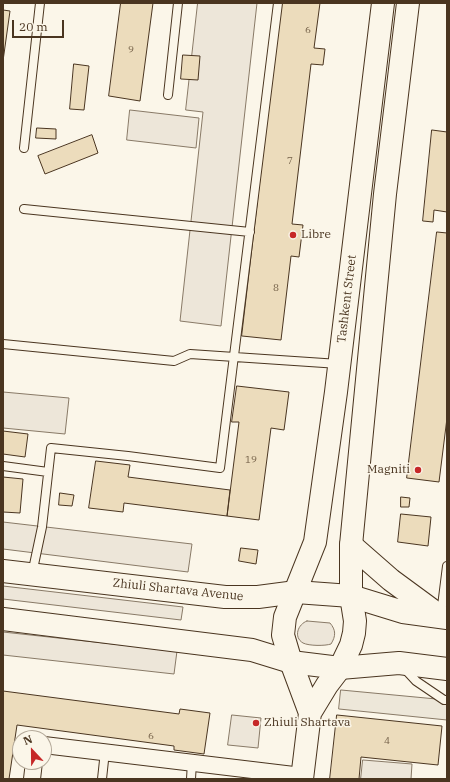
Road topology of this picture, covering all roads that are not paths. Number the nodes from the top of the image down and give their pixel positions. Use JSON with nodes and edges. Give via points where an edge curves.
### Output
{"nodes":[{"id":1,"x":40,"y":3,"type":"edge"},
{"id":2,"x":178,"y":3,"type":"edge"},
{"id":3,"x":278,"y":3,"type":"edge"},
{"id":4,"x":383,"y":3,"type":"edge"},
{"id":5,"x":408,"y":3,"type":"edge"},
{"id":6,"x":168,"y":95,"type":"dead end"},
{"id":7,"x":24,"y":148,"type":"dead end"},
{"id":8,"x":24,"y":209,"type":"dead end"},
{"id":9,"x":250,"y":232,"type":"junction"},
{"id":10,"x":3,"y":344,"type":"edge"},
{"id":11,"x":235,"y":356,"type":"junction"},
{"id":12,"x":340,"y":364,"type":"junction"},
{"id":13,"x":3,"y":466,"type":"edge"},
{"id":14,"x":48,"y":472,"type":"junction"},
{"id":15,"x":351,"y":545,"type":"junction"},
{"id":16,"x":447,"y":566,"type":"edge"},
{"id":17,"x":3,"y":570,"type":"edge"},
{"id":18,"x":32,"y":574,"type":"junction"},
{"id":19,"x":296,"y":592,"type":"junction"},
{"id":20,"x":351,"y":596,"type":"junction"},
{"id":21,"x":444,"y":617,"type":"edge"},
{"id":22,"x":3,"y":620,"type":"edge"},
{"id":23,"x":291,"y":662,"type":"junction"},
{"id":24,"x":399,"y":664,"type":"junction"},
{"id":25,"x":340,"y":668,"type":"junction"},
{"id":26,"x":447,"y":669,"type":"edge"},
{"id":27,"x":447,"y":700,"type":"edge"},
{"id":28,"x":310,"y":713,"type":"junction"},
{"id":29,"x":52,"y":746,"type":"edge"},
{"id":30,"x":105,"y":751,"type":"junction"},
{"id":31,"x":192,"y":762,"type":"junction"},
{"id":32,"x":302,"y":778,"type":"edge"},
{"id":33,"x":102,"y":779,"type":"edge"},
{"id":34,"x":190,"y":779,"type":"edge"}],
"edges":[{"from":1,"to":7,"type":"lane"},
{"from":2,"to":6,"type":"lane"},
{"from":3,"to":9,"type":"lane"},
{"from":4,"to":12,"type":"main road","name":"Tashkent Street"},
{"from":5,"to":15,"type":"main road","via":[[385,194]]},
{"from":8,"to":9,"type":"lane"},
{"from":9,"to":11,"type":"lane"},
{"from":10,"to":11,"type":"lane","via":[[174,361],[190,354]]},
{"from":11,"to":12,"type":"lane"},
{"from":11,"to":14,"type":"lane","via":[[220,468],[51,448]]},
{"from":12,"to":19,"type":"main road","name":"Tashkent Street","via":[[315,542]]},
{"from":13,"to":14,"type":"lane"},
{"from":14,"to":18,"type":"lane","via":[[42,527]]},
{"from":15,"to":20,"type":"main road"},
{"from":15,"to":21,"type":"main road","via":[[391,580]]},
{"from":16,"to":21,"type":"lane"},
{"from":17,"to":18,"type":"main road","name":"Zhiuli Shartava Avenue"},
{"from":18,"to":19,"type":"main road","name":"Zhiuli Shartava Avenue","via":[[225,597],[258,597]]},
{"from":19,"to":20,"type":"main road","name":"Zhiuli Shartava Avenue"},
{"from":19,"to":23,"type":"main road","via":[[285,617],[284,635]]},
{"from":20,"to":21,"type":"main road","name":"Zhiuli Shartava Avenue","via":[[403,612]]},
{"from":20,"to":25,"type":"main road","via":[[354,633]]},
{"from":22,"to":23,"type":"main road","via":[[252,650]]},
{"from":23,"to":25,"type":"main road"},
{"from":23,"to":28,"type":"main road"},
{"from":24,"to":25,"type":"main road"},
{"from":24,"to":26,"type":"main road"},
{"from":24,"to":27,"type":"lane","via":[[416,682]]},
{"from":25,"to":28,"type":"main road"},
{"from":28,"to":32,"type":"main road"},
{"from":29,"to":30,"type":"street"},
{"from":30,"to":31,"type":"street"},
{"from":30,"to":33,"type":"lane"},
{"from":31,"to":32,"type":"street"},
{"from":31,"to":34,"type":"lane"}]}
